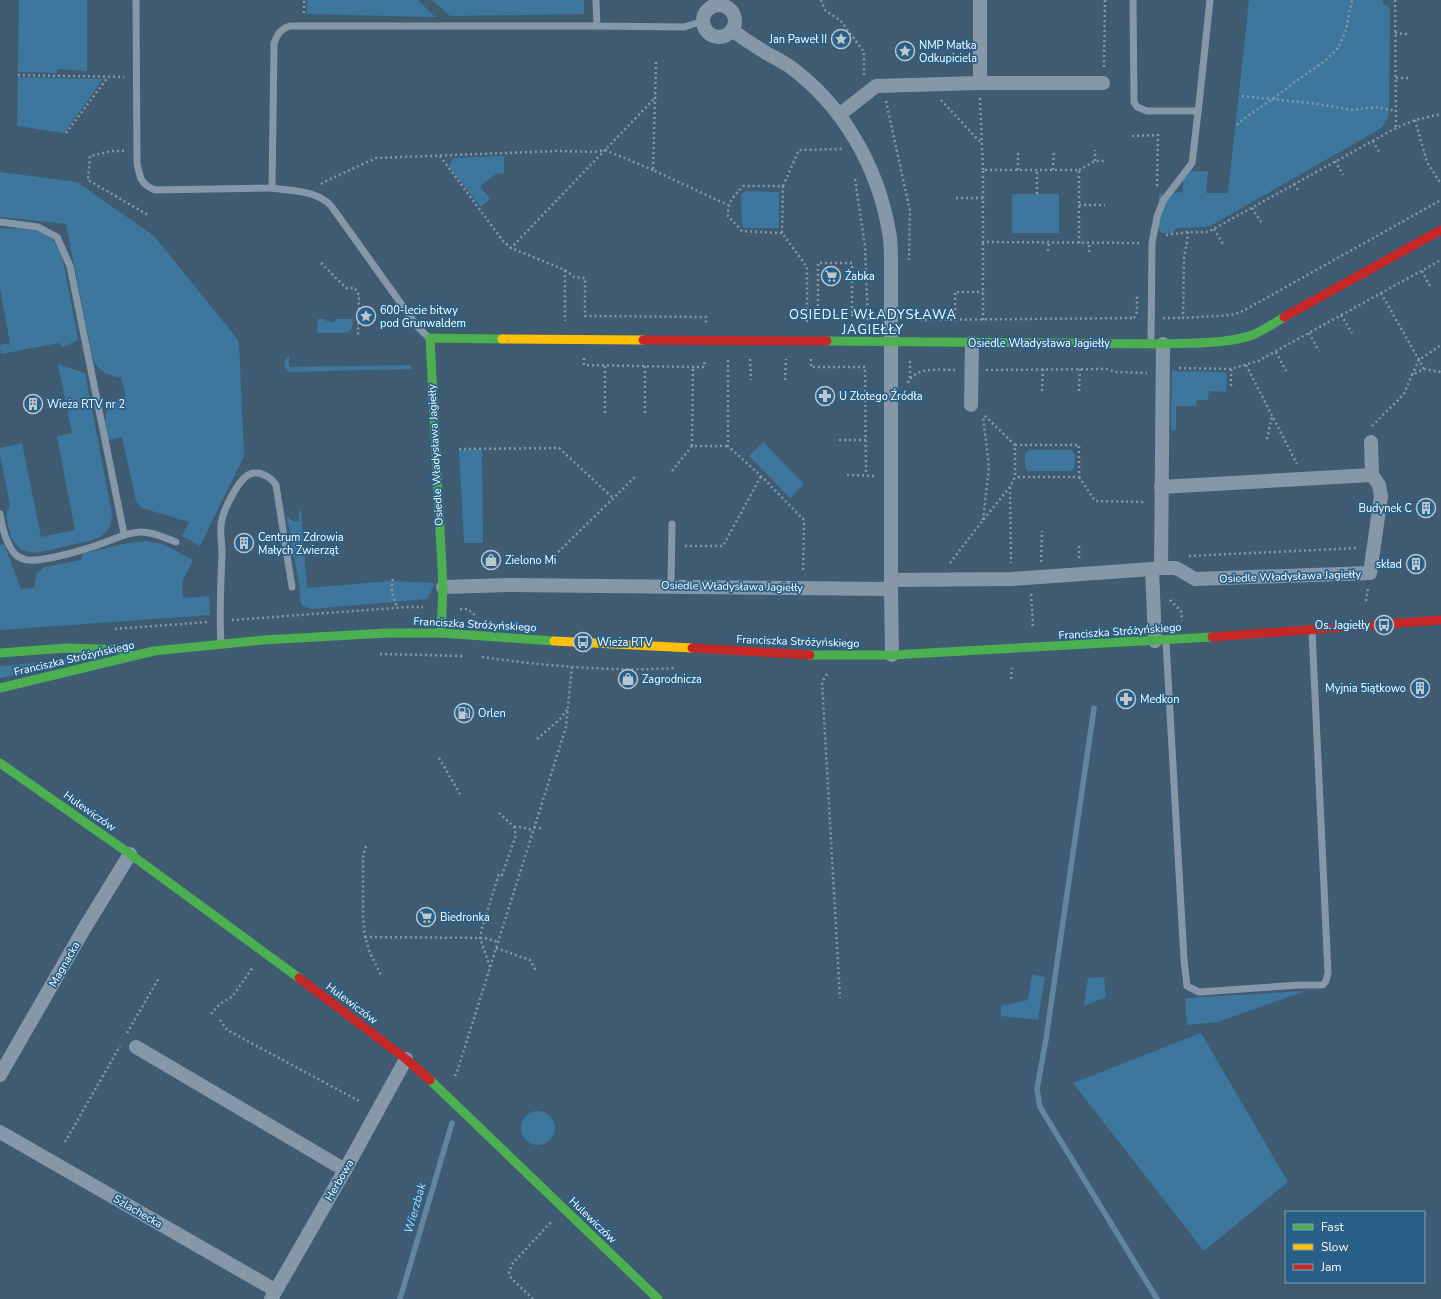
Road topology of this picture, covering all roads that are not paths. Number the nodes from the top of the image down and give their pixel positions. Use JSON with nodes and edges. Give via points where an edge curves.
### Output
{"nodes":[{"id":1,"x":136,"y":0,"type":"edge"},
{"id":2,"x":596,"y":0,"type":"edge"},
{"id":3,"x":980,"y":0,"type":"edge"},
{"id":4,"x":1133,"y":0,"type":"edge"},
{"id":5,"x":1210,"y":0,"type":"edge"},
{"id":6,"x":722,"y":3,"type":"edge"},
{"id":7,"x":703,"y":21,"type":"junction"},
{"id":8,"x":597,"y":26,"type":"junction"},
{"id":9,"x":732,"y":30,"type":"junction"},
{"id":10,"x":980,"y":83,"type":"junction"},
{"id":11,"x":1103,"y":83,"type":"road end"},
{"id":12,"x":1198,"y":111,"type":"junction"},
{"id":13,"x":839,"y":115,"type":"junction"},
{"id":14,"x":272,"y":188,"type":"junction"},
{"id":15,"x":0,"y":222,"type":"edge"},
{"id":16,"x":1441,"y":230,"type":"edge"},
{"id":17,"x":430,"y":338,"type":"junction"},
{"id":18,"x":891,"y":342,"type":"junction"},
{"id":19,"x":977,"y":342,"type":"junction"},
{"id":20,"x":1157,"y":344,"type":"junction"},
{"id":21,"x":977,"y":406,"type":"road end"},
{"id":22,"x":1371,"y":442,"type":"road end"},
{"id":23,"x":1372,"y":475,"type":"junction"},
{"id":24,"x":1161,"y":487,"type":"junction"},
{"id":25,"x":0,"y":514,"type":"edge"},
{"id":26,"x":672,"y":524,"type":"dead end"},
{"id":27,"x":124,"y":534,"type":"junction"},
{"id":28,"x":176,"y":542,"type":"dead end"},
{"id":29,"x":1156,"y":569,"type":"junction"},
{"id":30,"x":891,"y":584,"type":"junction"},
{"id":31,"x":671,"y":586,"type":"junction"},
{"id":32,"x":292,"y":587,"type":"dead end"},
{"id":33,"x":443,"y":587,"type":"junction"},
{"id":34,"x":1441,"y":620,"type":"edge"},
{"id":35,"x":1312,"y":630,"type":"junction"},
{"id":36,"x":441,"y":633,"type":"junction"},
{"id":37,"x":1161,"y":640,"type":"junction"},
{"id":38,"x":221,"y":644,"type":"junction"},
{"id":39,"x":154,"y":652,"type":"junction"},
{"id":40,"x":0,"y":653,"type":"edge"},
{"id":41,"x":892,"y":655,"type":"junction"},
{"id":42,"x":0,"y":688,"type":"edge"},
{"id":43,"x":0,"y":763,"type":"edge"},
{"id":44,"x":130,"y":854,"type":"junction"},
{"id":45,"x":136,"y":1047,"type":"dead end"},
{"id":46,"x":406,"y":1059,"type":"junction"},
{"id":47,"x":0,"y":1075,"type":"edge"},
{"id":48,"x":0,"y":1132,"type":"edge"},
{"id":49,"x":345,"y":1170,"type":"junction"},
{"id":50,"x":273,"y":1294,"type":"edge"},
{"id":51,"x":658,"y":1299,"type":"edge"}],
"edges":[{"from":1,"to":14,"type":"lane","via":[[137,163],[139,177],[145,186],[155,190]]},
{"from":2,"to":8,"type":"lane"},
{"from":3,"to":10,"type":"street"},
{"from":4,"to":12,"type":"lane","via":[[1134,102],[1137,107],[1147,111]]},
{"from":5,"to":12,"type":"lane"},
{"from":6,"to":7,"type":"street","via":[[708,9]]},
{"from":6,"to":9,"type":"street","via":[[735,19]]},
{"from":7,"to":8,"type":"lane","via":[[684,26]]},
{"from":7,"to":9,"type":"street","via":[[707,32],[717,37],[723,37]]},
{"from":8,"to":14,"type":"lane","via":[[290,26],[282,29],[274,43]]},
{"from":9,"to":13,"type":"street","via":[[788,66],[816,88]]},
{"from":10,"to":11,"type":"street"},
{"from":10,"to":13,"type":"street","via":[[876,86]]},
{"from":12,"to":20,"type":"lane","via":[[1192,163],[1163,201],[1152,243]]},
{"from":13,"to":18,"type":"street","via":[[869,164],[882,198],[889,232],[891,262]]},
{"from":14,"to":17,"type":"lane","via":[[304,192],[327,202],[417,326]]},
{"from":15,"to":27,"type":"lane","via":[[38,227],[57,237],[70,266]]},
{"from":16,"to":20,"type":"street","name":"Osiedle Władysława Jagiełły","via":[[1254,334],[1217,342]]},
{"from":17,"to":18,"type":"street","name":"Osiedle Władysława Jagiełły"},
{"from":17,"to":33,"type":"street","name":"Osiedle Władysława Jagiełły"},
{"from":18,"to":19,"type":"street","name":"Osiedle Władysława Jagiełły"},
{"from":18,"to":30,"type":"street"},
{"from":19,"to":20,"type":"street","name":"Osiedle Władysława Jagiełły"},
{"from":19,"to":21,"type":"street"},
{"from":20,"to":24,"type":"street"},
{"from":22,"to":23,"type":"street","name":"Osiedle Władysława Jagiełły"},
{"from":23,"to":24,"type":"street"},
{"from":23,"to":29,"type":"street","name":"Osiedle Władysława Jagiełły","via":[[1379,485],[1381,496],[1370,573],[1195,579],[1176,568]]},
{"from":24,"to":29,"type":"street"},
{"from":25,"to":27,"type":"lane","via":[[9,544],[18,556],[28,560],[44,559],[79,550]]},
{"from":26,"to":31,"type":"lane"},
{"from":27,"to":28,"type":"lane","via":[[154,534]]},
{"from":29,"to":30,"type":"street","name":"Osiedle Władysława Jagiełły"},
{"from":29,"to":37,"type":"street"},
{"from":30,"to":31,"type":"street","name":"Osiedle Władysława Jagiełły","via":[[803,587]]},
{"from":30,"to":41,"type":"street"},
{"from":31,"to":33,"type":"street","name":"Osiedle Władysława Jagiełły"},
{"from":32,"to":38,"type":"lane","via":[[276,486],[273,480],[264,475],[249,474],[232,496],[221,525]]},
{"from":33,"to":36,"type":"street"},
{"from":34,"to":35,"type":"street","name":"Franciszka Stróżyńskiego"},
{"from":35,"to":37,"type":"street","name":"Franciszka Stróżyńskiego"},
{"from":35,"to":37,"type":"lane","via":[[1328,973],[1323,985],[1199,992],[1187,986]]},
{"from":36,"to":38,"type":"street","name":"Franciszka Stróżyńskiego","via":[[325,636]]},
{"from":36,"to":41,"type":"street","name":"Franciszka Stróżyńskiego","via":[[811,655]]},
{"from":37,"to":41,"type":"street","name":"Franciszka Stróżyńskiego"},
{"from":38,"to":39,"type":"street","name":"Franciszka Stróżyńskiego"},
{"from":39,"to":40,"type":"street","name":"Franciszka Stróżyńskiego","via":[[66,648]]},
{"from":39,"to":42,"type":"street","name":"Franciszka Stróżyńskiego"},
{"from":43,"to":44,"type":"street","name":"Hulewiczów"},
{"from":44,"to":46,"type":"street","name":"Hulewiczów"},
{"from":44,"to":47,"type":"street","name":"Magnacka"},
{"from":45,"to":49,"type":"street"},
{"from":46,"to":49,"type":"street","name":"Herbowa"},
{"from":46,"to":51,"type":"street","name":"Hulewiczów","via":[[443,1091]]},
{"from":48,"to":50,"type":"street","name":"Szlachecka"},
{"from":49,"to":50,"type":"street","name":"Herbowa"}]}
